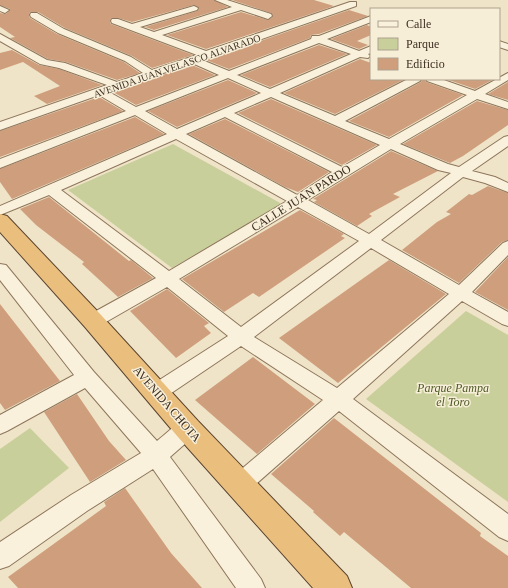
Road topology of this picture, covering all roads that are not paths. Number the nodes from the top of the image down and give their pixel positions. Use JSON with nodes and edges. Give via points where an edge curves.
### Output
{"nodes":[{"id":1,"x":219,"y":0,"type":"edge"},
{"id":2,"x":352,"y":3,"type":"edge"},
{"id":3,"x":241,"y":7,"type":"junction"},
{"id":4,"x":194,"y":8,"type":"dead end"},
{"id":5,"x":34,"y":16,"type":"dead end"},
{"id":6,"x":268,"y":16,"type":"dead end"},
{"id":7,"x":370,"y":19,"type":"edge"},
{"id":8,"x":115,"y":21,"type":"dead end"},
{"id":9,"x":132,"y":27,"type":"junction"},
{"id":10,"x":285,"y":28,"type":"junction"},
{"id":11,"x":154,"y":35,"type":"junction"},
{"id":12,"x":0,"y":37,"type":"edge"},
{"id":13,"x":319,"y":40,"type":"junction"},
{"id":14,"x":207,"y":55,"type":"junction"},
{"id":15,"x":365,"y":56,"type":"edge"},
{"id":16,"x":194,"y":60,"type":"junction"},
{"id":17,"x":152,"y":74,"type":"junction"},
{"id":18,"x":229,"y":75,"type":"junction"},
{"id":19,"x":508,"y":76,"type":"edge"},
{"id":20,"x":414,"y":80,"type":"edge"},
{"id":21,"x":433,"y":80,"type":"edge"},
{"id":22,"x":119,"y":86,"type":"junction"},
{"id":23,"x":101,"y":92,"type":"junction"},
{"id":24,"x":271,"y":93,"type":"junction"},
{"id":25,"x":475,"y":95,"type":"junction"},
{"id":26,"x":508,"y":106,"type":"edge"},
{"id":27,"x":137,"y":111,"type":"junction"},
{"id":28,"x":226,"y":113,"type":"junction"},
{"id":29,"x":335,"y":121,"type":"junction"},
{"id":30,"x":0,"y":126,"type":"edge"},
{"id":31,"x":176,"y":135,"type":"junction"},
{"id":32,"x":508,"y":140,"type":"edge"},
{"id":33,"x":389,"y":144,"type":"junction"},
{"id":34,"x":0,"y":164,"type":"edge"},
{"id":35,"x":342,"y":172,"type":"junction"},
{"id":36,"x":460,"y":173,"type":"junction"},
{"id":37,"x":508,"y":188,"type":"edge"},
{"id":38,"x":51,"y":189,"type":"junction"},
{"id":39,"x":297,"y":201,"type":"junction"},
{"id":40,"x":0,"y":211,"type":"edge"},
{"id":41,"x":0,"y":220,"type":"edge"},
{"id":42,"x":369,"y":240,"type":"junction"},
{"id":43,"x":508,"y":246,"type":"edge"},
{"id":44,"x":0,"y":269,"type":"edge"},
{"id":45,"x":168,"y":279,"type":"junction"},
{"id":46,"x":461,"y":293,"type":"junction"},
{"id":47,"x":508,"y":320,"type":"edge"},
{"id":48,"x":94,"y":321,"type":"junction"},
{"id":49,"x":241,"y":337,"type":"junction"},
{"id":50,"x":87,"y":378,"type":"junction"},
{"id":51,"x":157,"y":392,"type":"junction"},
{"id":52,"x":338,"y":399,"type":"junction"},
{"id":53,"x":0,"y":425,"type":"edge"},
{"id":54,"x":188,"y":429,"type":"junction"},
{"id":55,"x":156,"y":455,"type":"junction"},
{"id":56,"x":239,"y":485,"type":"junction"},
{"id":57,"x":508,"y":529,"type":"edge"},
{"id":58,"x":0,"y":557,"type":"edge"},
{"id":59,"x":252,"y":588,"type":"edge"},
{"id":60,"x":335,"y":588,"type":"edge"}],
"edges":[{"from":1,"to":3,"type":"street"},
{"from":2,"to":10,"type":"street","name":"AVENIDA JUAN VELASCO ALVARADO"},
{"from":3,"to":6,"type":"street"},
{"from":3,"to":11,"type":"street"},
{"from":4,"to":9,"type":"street"},
{"from":5,"to":17,"type":"street","via":[[61,32],[128,59]]},
{"from":7,"to":13,"type":"street"},
{"from":8,"to":9,"type":"street"},
{"from":9,"to":11,"type":"street"},
{"from":10,"to":13,"type":"street"},
{"from":10,"to":14,"type":"street","name":"AVENIDA JUAN VELASCO ALVARADO"},
{"from":11,"to":14,"type":"street"},
{"from":12,"to":22,"type":"street","via":[[44,62],[61,65]]},
{"from":13,"to":15,"type":"street"},
{"from":13,"to":18,"type":"street"},
{"from":14,"to":16,"type":"street","name":"AVENIDA JUAN VELASCO ALVARADO"},
{"from":15,"to":24,"type":"street"},
{"from":16,"to":17,"type":"street","name":"AVENIDA JUAN VELASCO ALVARADO"},
{"from":16,"to":18,"type":"street"},
{"from":17,"to":22,"type":"street","name":"AVENIDA JUAN VELASCO ALVARADO"},
{"from":18,"to":24,"type":"street"},
{"from":18,"to":27,"type":"street"},
{"from":19,"to":25,"type":"street","name":"CALLE JUAN PARDO"},
{"from":20,"to":29,"type":"street"},
{"from":21,"to":25,"type":"street"},
{"from":22,"to":23,"type":"street","name":"AVENIDA JUAN VELASCO ALVARADO"},
{"from":23,"to":27,"type":"street"},
{"from":23,"to":30,"type":"street","name":"AVENIDA JUAN VELASCO ALVARADO"},
{"from":24,"to":28,"type":"street"},
{"from":24,"to":29,"type":"street"},
{"from":25,"to":26,"type":"street"},
{"from":25,"to":33,"type":"street","name":"CALLE JUAN PARDO"},
{"from":27,"to":31,"type":"street"},
{"from":27,"to":34,"type":"street"},
{"from":28,"to":31,"type":"street"},
{"from":28,"to":35,"type":"street"},
{"from":29,"to":33,"type":"street"},
{"from":31,"to":38,"type":"street"},
{"from":31,"to":39,"type":"street"},
{"from":32,"to":36,"type":"street"},
{"from":33,"to":35,"type":"street","name":"CALLE JUAN PARDO"},
{"from":33,"to":36,"type":"street"},
{"from":35,"to":39,"type":"street","name":"CALLE JUAN PARDO"},
{"from":36,"to":37,"type":"street","via":[[490,180]]},
{"from":36,"to":42,"type":"street"},
{"from":38,"to":40,"type":"street"},
{"from":38,"to":45,"type":"street"},
{"from":39,"to":42,"type":"street"},
{"from":39,"to":45,"type":"street","name":"CALLE JUAN PARDO"},
{"from":41,"to":48,"type":"highway","name":"AVENIDA CHOTA"},
{"from":42,"to":46,"type":"street"},
{"from":42,"to":49,"type":"street"},
{"from":43,"to":46,"type":"street"},
{"from":44,"to":50,"type":"street"},
{"from":45,"to":48,"type":"street","name":"CALLE JUAN PARDO"},
{"from":45,"to":49,"type":"street"},
{"from":46,"to":47,"type":"street"},
{"from":46,"to":52,"type":"street"},
{"from":48,"to":51,"type":"highway","name":"AVENIDA CHOTA"},
{"from":49,"to":51,"type":"street"},
{"from":49,"to":52,"type":"street"},
{"from":50,"to":53,"type":"street"},
{"from":50,"to":55,"type":"street"},
{"from":51,"to":54,"type":"highway","name":"AVENIDA CHOTA"},
{"from":52,"to":56,"type":"street"},
{"from":52,"to":57,"type":"street"},
{"from":54,"to":55,"type":"street"},
{"from":54,"to":56,"type":"highway","name":"AVENIDA CHOTA"},
{"from":55,"to":58,"type":"street"},
{"from":55,"to":59,"type":"street"},
{"from":56,"to":60,"type":"highway","name":"AVENIDA CHOTA"}]}
